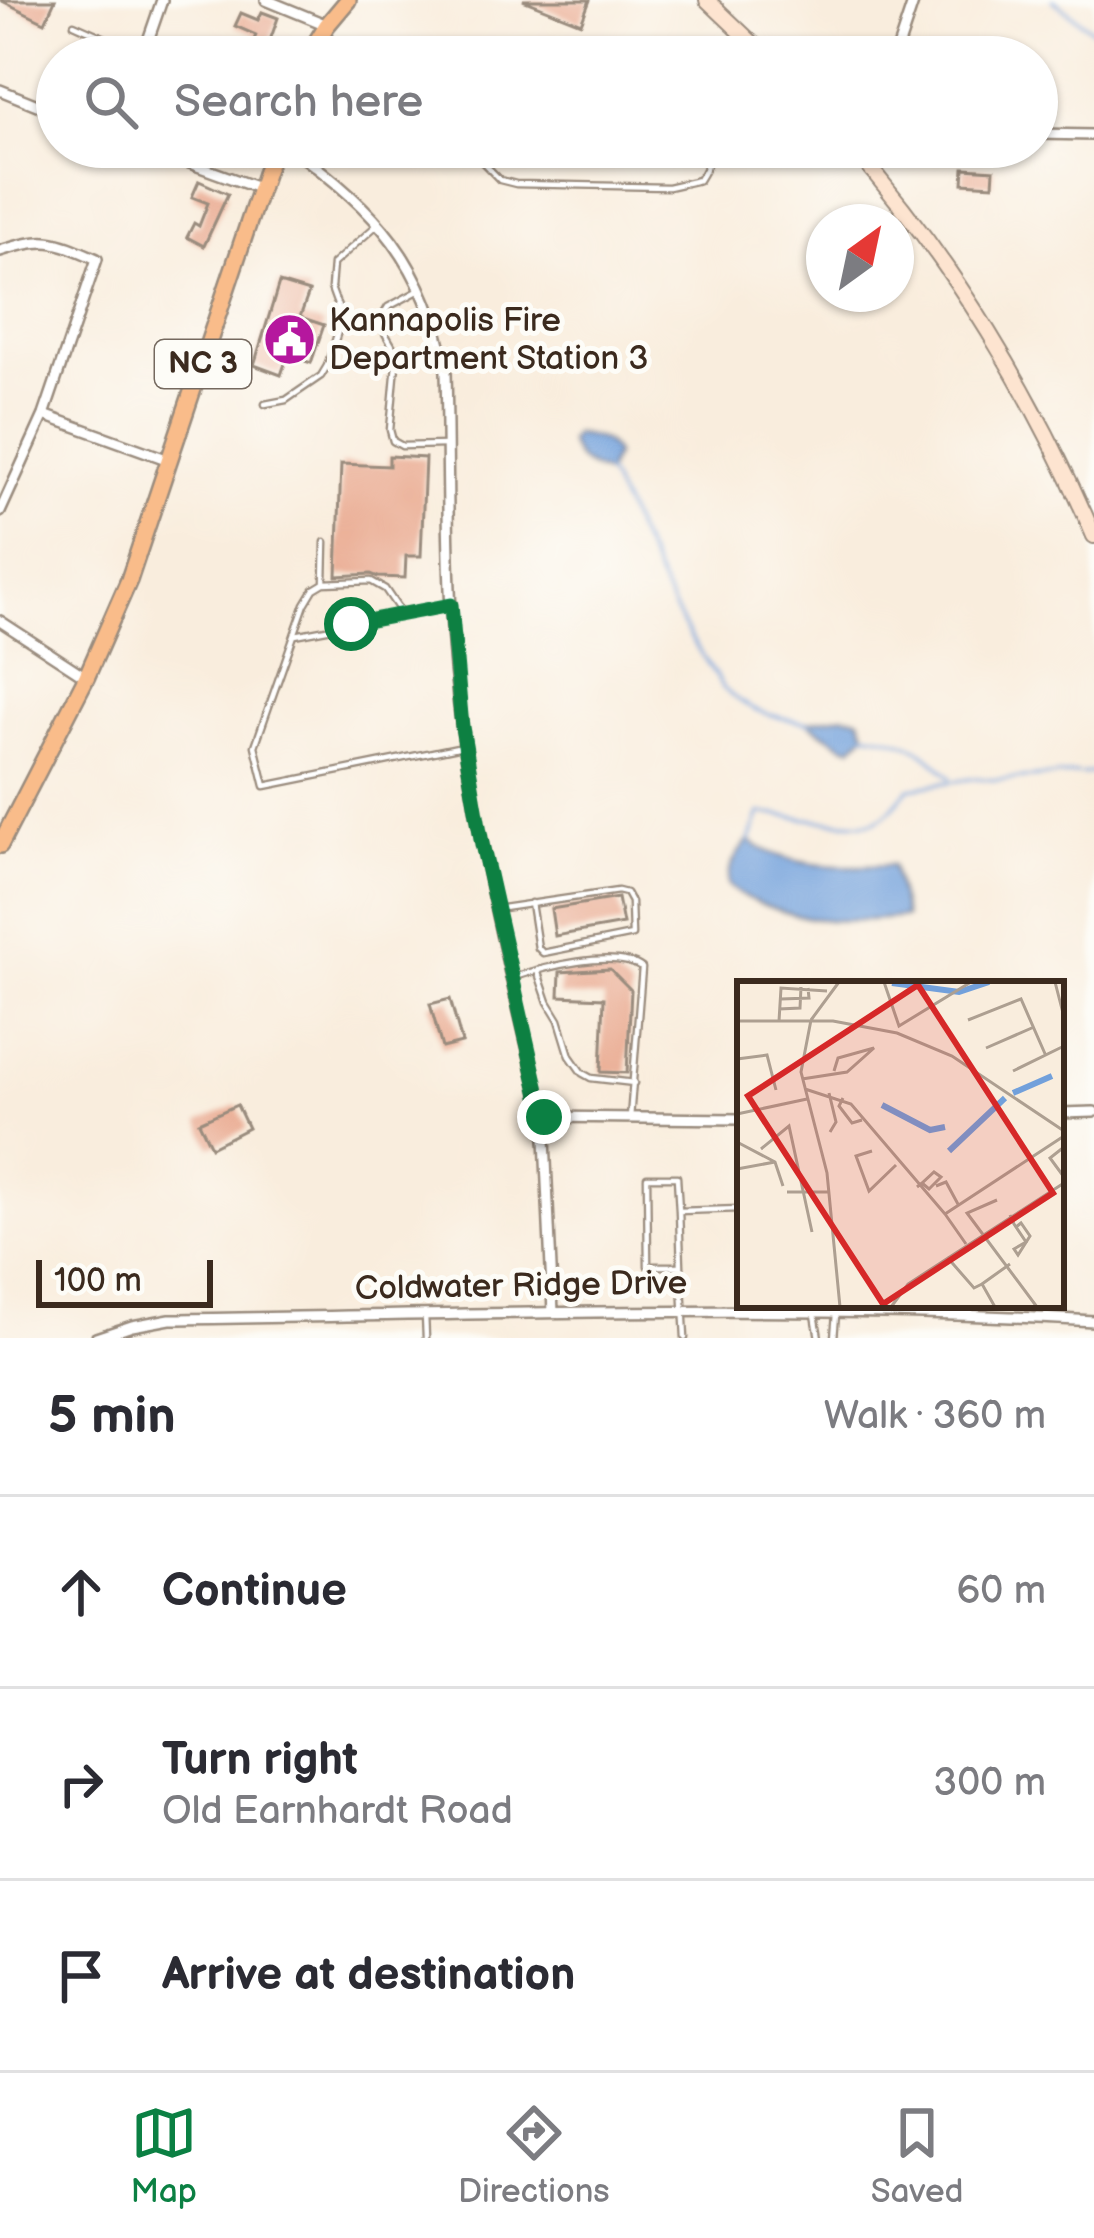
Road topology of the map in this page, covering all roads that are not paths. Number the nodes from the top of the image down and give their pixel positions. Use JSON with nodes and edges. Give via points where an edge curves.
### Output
{"nodes":[{"id":1,"x":162,"y":0,"type":"edge"},
{"id":2,"x":266,"y":0,"type":"edge"},
{"id":3,"x":348,"y":0,"type":"edge"},
{"id":4,"x":707,"y":0,"type":"edge"},
{"id":5,"x":914,"y":0,"type":"edge"},
{"id":6,"x":74,"y":24,"type":"dead end"},
{"id":7,"x":327,"y":25,"type":"junction"},
{"id":8,"x":101,"y":36,"type":"edge"},
{"id":9,"x":152,"y":36,"type":"edge"},
{"id":10,"x":320,"y":36,"type":"edge"},
{"id":11,"x":745,"y":36,"type":"edge"},
{"id":12,"x":902,"y":36,"type":"edge"},
{"id":13,"x":0,"y":91,"type":"edge"},
{"id":14,"x":36,"y":105,"type":"edge"},
{"id":15,"x":1058,"y":134,"type":"edge"},
{"id":16,"x":1094,"y":135,"type":"edge"},
{"id":17,"x":203,"y":168,"type":"edge"},
{"id":18,"x":268,"y":168,"type":"edge"},
{"id":19,"x":316,"y":168,"type":"edge"},
{"id":20,"x":488,"y":168,"type":"edge"},
{"id":21,"x":707,"y":168,"type":"edge"},
{"id":22,"x":869,"y":168,"type":"edge"},
{"id":23,"x":261,"y":189,"type":"junction"},
{"id":24,"x":379,"y":224,"type":"junction"},
{"id":25,"x":0,"y":251,"type":"edge"},
{"id":26,"x":423,"y":289,"type":"junction"},
{"id":27,"x":265,"y":404,"type":"dead end"},
{"id":28,"x":44,"y":415,"type":"junction"},
{"id":29,"x":448,"y":445,"type":"junction"},
{"id":30,"x":170,"y":461,"type":"junction"},
{"id":31,"x":0,"y":512,"type":"edge"},
{"id":32,"x":1094,"y":536,"type":"edge"},
{"id":33,"x":325,"y":542,"type":"dead end"},
{"id":34,"x":324,"y":583,"type":"junction"},
{"id":35,"x":451,"y":605,"type":"junction"},
{"id":36,"x":402,"y":614,"type":"junction"},
{"id":37,"x":0,"y":621,"type":"edge"},
{"id":38,"x":295,"y":635,"type":"junction"},
{"id":39,"x":86,"y":677,"type":"junction"},
{"id":40,"x":465,"y":746,"type":"junction"},
{"id":41,"x":0,"y":845,"type":"edge"},
{"id":42,"x":531,"y":904,"type":"junction"},
{"id":43,"x":496,"y":909,"type":"junction"},
{"id":44,"x":537,"y":970,"type":"junction"},
{"id":45,"x":511,"y":978,"type":"junction"},
{"id":46,"x":634,"y":1083,"type":"junction"},
{"id":47,"x":1094,"y":1112,"type":"edge"},
{"id":48,"x":1064,"y":1113,"type":"edge"},
{"id":49,"x":544,"y":1117,"type":"junction"},
{"id":50,"x":630,"y":1118,"type":"junction"},
{"id":51,"x":737,"y":1119,"type":"edge"},
{"id":52,"x":737,"y":1209,"type":"edge"},
{"id":53,"x":679,"y":1211,"type":"junction"},
{"id":54,"x":681,"y":1266,"type":"junction"},
{"id":55,"x":683,"y":1309,"type":"junction"},
{"id":56,"x":826,"y":1311,"type":"edge"},
{"id":57,"x":553,"y":1312,"type":"junction"},
{"id":58,"x":424,"y":1315,"type":"junction"},
{"id":59,"x":1094,"y":1321,"type":"edge"},
{"id":60,"x":96,"y":1338,"type":"edge"},
{"id":61,"x":426,"y":1338,"type":"edge"},
{"id":62,"x":685,"y":1338,"type":"edge"},
{"id":63,"x":819,"y":1338,"type":"edge"},
{"id":64,"x":834,"y":1338,"type":"edge"}],
"edges":[{"from":1,"to":9,"type":"street"},
{"from":2,"to":7,"type":"street"},
{"from":3,"to":7,"type":"main road"},
{"from":4,"to":11,"type":"main road"},
{"from":5,"to":12,"type":"street"},
{"from":6,"to":8,"type":"lane"},
{"from":7,"to":10,"type":"main road"},
{"from":13,"to":14,"type":"street"},
{"from":15,"to":16,"type":"street"},
{"from":17,"to":23,"type":"street"},
{"from":18,"to":23,"type":"main road","number":"NC 3"},
{"from":19,"to":24,"type":"street"},
{"from":20,"to":21,"type":"lane","via":[[516,184],[668,188],[699,180]]},
{"from":22,"to":32,"type":"main road","via":[[987,332]]},
{"from":23,"to":30,"type":"main road","number":"NC 3"},
{"from":24,"to":26,"type":"street"},
{"from":24,"to":27,"type":"lane","via":[[332,264],[340,325],[321,376]]},
{"from":25,"to":28,"type":"street","via":[[58,242],[97,259]]},
{"from":26,"to":29,"type":"street","via":[[446,370]]},
{"from":26,"to":29,"type":"lane","via":[[382,317],[397,354],[391,430],[402,446]]},
{"from":28,"to":30,"type":"street"},
{"from":28,"to":31,"type":"street"},
{"from":29,"to":35,"type":"street"},
{"from":30,"to":39,"type":"main road","number":"NC 3"},
{"from":33,"to":34,"type":"lane"},
{"from":34,"to":36,"type":"lane","via":[[370,581]]},
{"from":34,"to":38,"type":"lane","via":[[305,604]]},
{"from":35,"to":36,"type":"lane"},
{"from":35,"to":40,"type":"street"},
{"from":36,"to":38,"type":"lane"},
{"from":37,"to":39,"type":"street"},
{"from":38,"to":40,"type":"lane","via":[[255,746],[265,786]]},
{"from":39,"to":41,"type":"main road","number":"NC 3"},
{"from":40,"to":43,"type":"street"},
{"from":42,"to":42,"type":"lane","via":[[626,893],[632,935],[543,953]]},
{"from":42,"to":43,"type":"lane"},
{"from":43,"to":45,"type":"street"},
{"from":44,"to":45,"type":"lane"},
{"from":44,"to":46,"type":"lane","via":[[582,1073]]},
{"from":44,"to":46,"type":"lane","via":[[574,962],[642,968]]},
{"from":45,"to":49,"type":"street"},
{"from":46,"to":50,"type":"lane"},
{"from":47,"to":48,"type":"street"},
{"from":49,"to":50,"type":"street"},
{"from":49,"to":57,"type":"street"},
{"from":50,"to":51,"type":"street"},
{"from":52,"to":53,"type":"lane"},
{"from":53,"to":54,"type":"lane"},
{"from":53,"to":54,"type":"lane","via":[[677,1177],[647,1178],[648,1265]]},
{"from":54,"to":55,"type":"lane"},
{"from":55,"to":56,"type":"street","name":"Coldwater Ridge Drive"},
{"from":55,"to":57,"type":"street","name":"Coldwater Ridge Drive"},
{"from":55,"to":62,"type":"lane"},
{"from":56,"to":59,"type":"street","name":"Coldwater Ridge Drive"},
{"from":56,"to":63,"type":"lane"},
{"from":56,"to":64,"type":"lane"},
{"from":57,"to":58,"type":"street","name":"Coldwater Ridge Drive"},
{"from":58,"to":60,"type":"street","name":"Coldwater Ridge Drive","via":[[170,1319]]},
{"from":58,"to":61,"type":"lane"}]}
